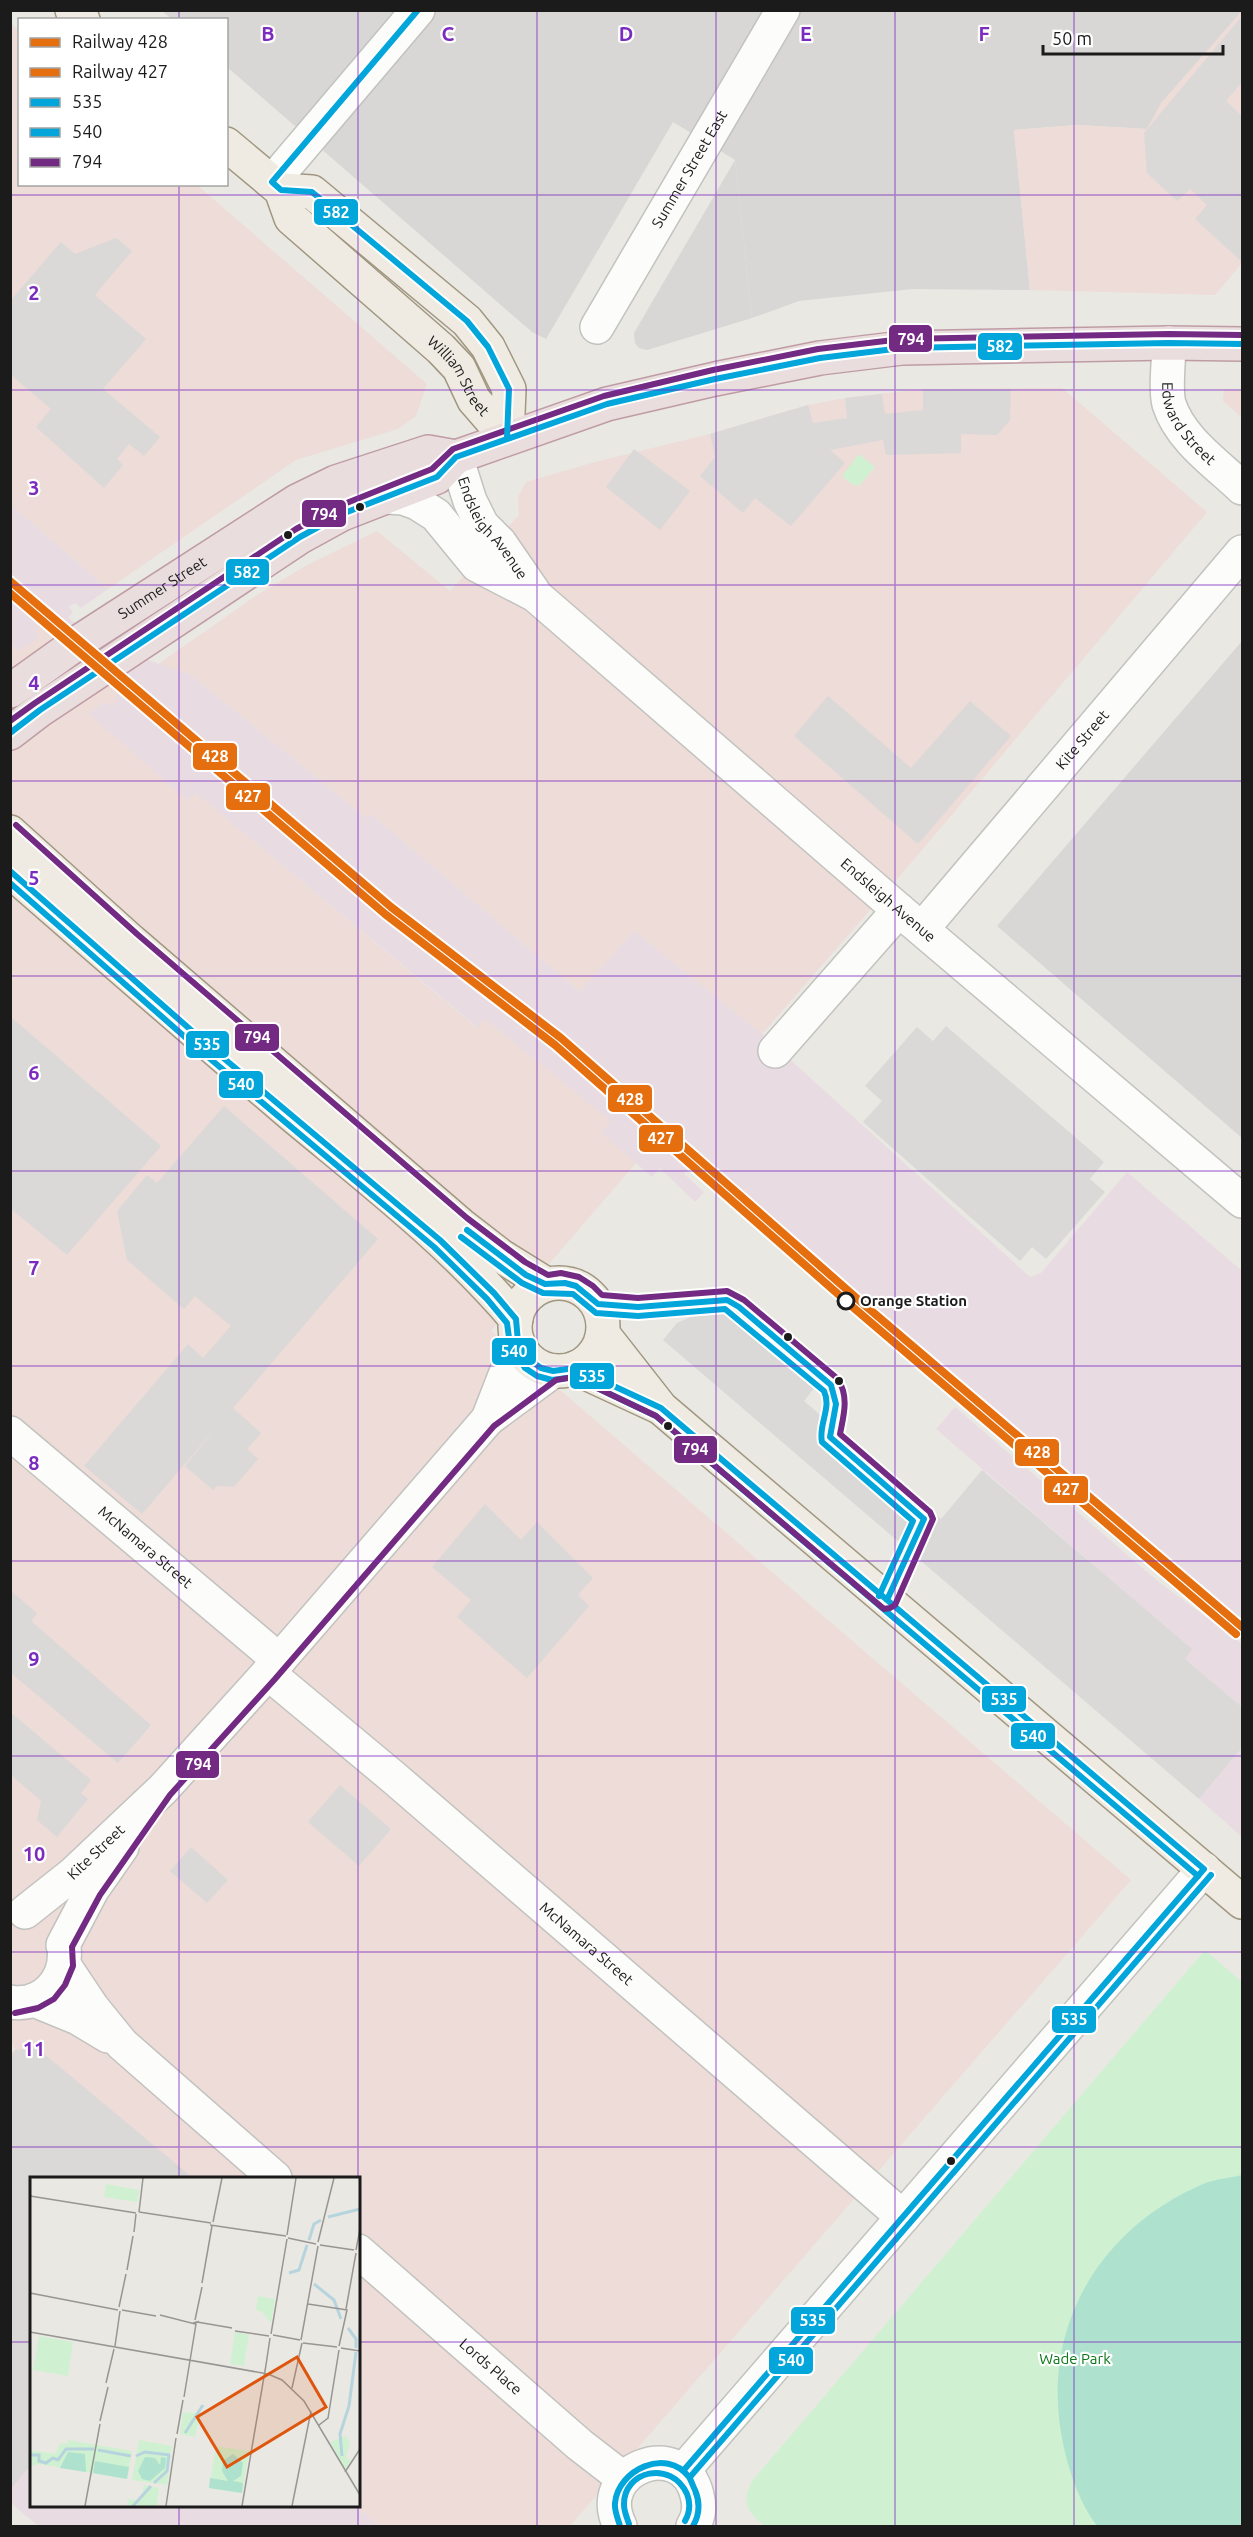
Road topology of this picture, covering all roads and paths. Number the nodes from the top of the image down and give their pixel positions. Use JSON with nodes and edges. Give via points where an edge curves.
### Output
{"nodes":[{"id":1,"x":418,"y":10,"type":"edge"},
{"id":2,"x":783,"y":10,"type":"edge"},
{"id":3,"x":228,"y":146,"type":"edge"},
{"id":4,"x":276,"y":186,"type":"junction"},
{"id":5,"x":597,"y":327,"type":"dead end"},
{"id":6,"x":1169,"y":343,"type":"junction"},
{"id":7,"x":1242,"y":344,"type":"edge"},
{"id":8,"x":507,"y":438,"type":"junction"},
{"id":9,"x":456,"y":457,"type":"junction"},
{"id":10,"x":1242,"y":488,"type":"edge"},
{"id":11,"x":387,"y":497,"type":"junction"},
{"id":12,"x":1242,"y":552,"type":"edge"},
{"id":13,"x":536,"y":595,"type":"junction"},
{"id":14,"x":10,"y":691,"type":"edge"},
{"id":15,"x":10,"y":733,"type":"edge"},
{"id":16,"x":10,"y":832,"type":"edge"},
{"id":17,"x":10,"y":871,"type":"edge"},
{"id":18,"x":910,"y":919,"type":"junction"},
{"id":19,"x":776,"y":1051,"type":"dead end"},
{"id":20,"x":1242,"y":1201,"type":"edge"},
{"id":21,"x":546,"y":1284,"type":"junction"},
{"id":22,"x":517,"y":1330,"type":"junction"},
{"id":23,"x":603,"y":1334,"type":"junction"},
{"id":24,"x":564,"y":1369,"type":"junction"},
{"id":25,"x":661,"y":1408,"type":"junction"},
{"id":26,"x":488,"y":1419,"type":"junction"},
{"id":27,"x":10,"y":1433,"type":"edge"},
{"id":28,"x":274,"y":1667,"type":"junction"},
{"id":29,"x":162,"y":1789,"type":"junction"},
{"id":30,"x":1204,"y":1869,"type":"junction"},
{"id":31,"x":1242,"y":1902,"type":"edge"},
{"id":32,"x":18,"y":1912,"type":"edge"},
{"id":33,"x":64,"y":1955,"type":"junction"},
{"id":34,"x":17,"y":2003,"type":"edge"},
{"id":35,"x":122,"y":2044,"type":"junction"},
{"id":36,"x":275,"y":2177,"type":"edge"},
{"id":37,"x":903,"y":2217,"type":"junction"},
{"id":38,"x":360,"y":2253,"type":"edge"},
{"id":39,"x":683,"y":2471,"type":"junction"},
{"id":40,"x":624,"y":2479,"type":"junction"},
{"id":41,"x":620,"y":2526,"type":"edge"},
{"id":42,"x":693,"y":2526,"type":"edge"}],
"edges":[{"from":1,"to":4,"type":"street"},
{"from":2,"to":5,"type":"street","name":"Summer Street East"},
{"from":3,"to":4,"type":"main road"},
{"from":4,"to":8,"type":"main road","name":"William Street","via":[[291,218],[459,368],[474,400]]},
{"from":6,"to":7,"type":"highway","name":"Summer Street"},
{"from":6,"to":8,"type":"highway","name":"Summer Street","via":[[862,352],[607,404]]},
{"from":6,"to":10,"type":"street","name":"Edward Street","via":[[1168,402],[1179,425]]},
{"from":8,"to":9,"type":"highway","name":"Summer Street"},
{"from":9,"to":11,"type":"highway","name":"Summer Street","via":[[437,477]]},
{"from":9,"to":13,"type":"street","name":"Endsleigh Avenue","via":[[482,525],[500,543]]},
{"from":9,"to":14,"type":"highway","name":"Summer Street","via":[[428,452],[336,482],[297,501],[80,641]]},
{"from":11,"to":13,"type":"street","name":"Endsleigh Avenue","via":[[417,503],[436,515],[477,565]]},
{"from":11,"to":15,"type":"highway","name":"Summer Street","via":[[342,514],[300,537]]},
{"from":12,"to":18,"type":"street","name":"Kite Street"},
{"from":13,"to":18,"type":"street","name":"Endsleigh Avenue"},
{"from":16,"to":21,"type":"main road","via":[[461,1225],[510,1263]]},
{"from":17,"to":22,"type":"main road","via":[[208,1045],[440,1240],[494,1293]]},
{"from":18,"to":19,"type":"street","name":"Kite Street"},
{"from":18,"to":20,"type":"street","name":"Endsleigh Avenue"},
{"from":21,"to":22,"type":"main road","via":[[526,1297]]},
{"from":21,"to":23,"type":"main road","via":[[561,1282],[588,1293],[600,1312]]},
{"from":22,"to":24,"type":"main road","via":[[531,1361],[541,1368]]},
{"from":22,"to":26,"type":"street","name":"Kite Street"},
{"from":23,"to":24,"type":"main road","via":[[588,1360]]},
{"from":23,"to":25,"type":"main road"},
{"from":24,"to":25,"type":"main road"},
{"from":24,"to":26,"type":"street","name":"Kite Street"},
{"from":25,"to":30,"type":"main road"},
{"from":26,"to":28,"type":"street","name":"Kite Street"},
{"from":27,"to":28,"type":"street","name":"McNamara Street"},
{"from":28,"to":29,"type":"street","name":"Kite Street"},
{"from":28,"to":37,"type":"street","name":"McNamara Street","via":[[402,1785]]},
{"from":29,"to":32,"type":"street","name":"Kite Street","via":[[74,1874]]},
{"from":29,"to":33,"type":"street","name":"Kite Street","via":[[92,1890]]},
{"from":30,"to":31,"type":"main road"},
{"from":30,"to":37,"type":"street"},
{"from":32,"to":33,"type":"street","via":[[49,1923],[58,1933]]},
{"from":33,"to":34,"type":"street","name":"Kite Street","via":[[58,1980],[48,1992]]},
{"from":33,"to":35,"type":"street","via":[[92,2007]]},
{"from":34,"to":35,"type":"street","via":[[78,2018]]},
{"from":35,"to":36,"type":"street"},
{"from":37,"to":39,"type":"street"},
{"from":38,"to":40,"type":"street","name":"Lords Place"},
{"from":39,"to":40,"type":"street","via":[[652,2463]]},
{"from":39,"to":42,"type":"street","via":[[699,2500]]},
{"from":40,"to":41,"type":"street","via":[[614,2509]]}]}
